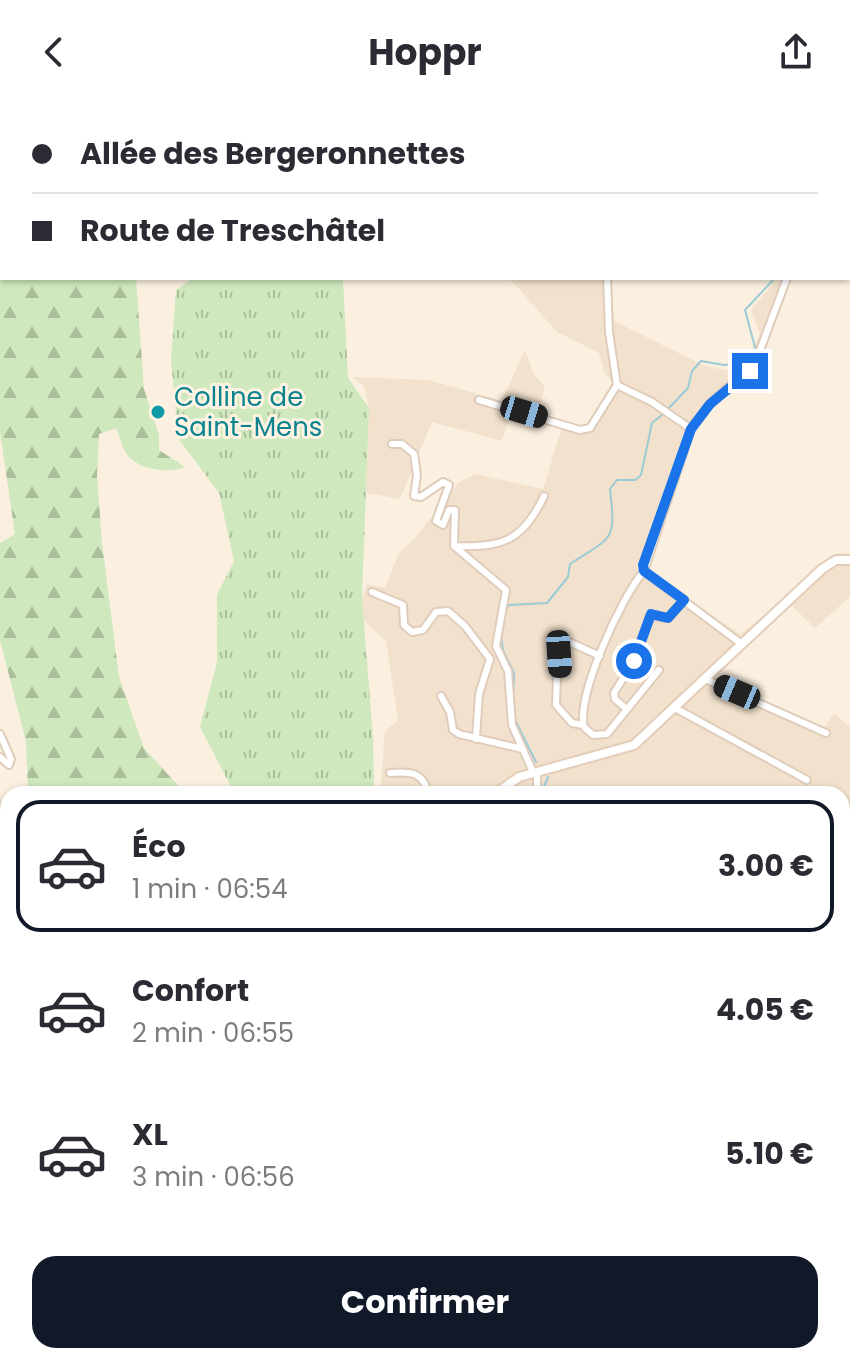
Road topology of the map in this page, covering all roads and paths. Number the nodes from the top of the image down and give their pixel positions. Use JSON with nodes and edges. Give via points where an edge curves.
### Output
{"nodes":[{"id":1,"x":607,"y":280,"type":"edge"},
{"id":2,"x":786,"y":280,"type":"edge"},
{"id":3,"x":617,"y":385,"type":"junction"},
{"id":4,"x":479,"y":400,"type":"dead end"},
{"id":5,"x":691,"y":429,"type":"junction"},
{"id":6,"x":392,"y":444,"type":"dead end"},
{"id":7,"x":544,"y":496,"type":"dead end"},
{"id":8,"x":454,"y":546,"type":"junction"},
{"id":9,"x":850,"y":560,"type":"edge"},
{"id":10,"x":644,"y":571,"type":"junction"},
{"id":11,"x":372,"y":592,"type":"dead end"},
{"id":12,"x":684,"y":600,"type":"junction"},
{"id":13,"x":742,"y":643,"type":"junction"},
{"id":14,"x":600,"y":656,"type":"junction"},
{"id":15,"x":659,"y":670,"type":"dead end"},
{"id":16,"x":705,"y":679,"type":"junction"},
{"id":17,"x":441,"y":696,"type":"dead end"},
{"id":18,"x":623,"y":706,"type":"dead end"},
{"id":19,"x":675,"y":708,"type":"junction"},
{"id":20,"x":583,"y":725,"type":"junction"},
{"id":21,"x":826,"y":733,"type":"dead end"},
{"id":22,"x":0,"y":734,"type":"edge"},
{"id":23,"x":476,"y":739,"type":"junction"},
{"id":24,"x":524,"y":750,"type":"junction"},
{"id":25,"x":0,"y":757,"type":"edge"},
{"id":26,"x":535,"y":772,"type":"junction"},
{"id":27,"x":390,"y":773,"type":"dead end"},
{"id":28,"x":807,"y":780,"type":"dead end"},
{"id":29,"x":427,"y":786,"type":"edge"},
{"id":30,"x":504,"y":786,"type":"edge"},
{"id":31,"x":536,"y":786,"type":"edge"}],
"edges":[{"from":1,"to":3,"type":"street"},
{"from":2,"to":5,"type":"street","via":[[756,361]]},
{"from":3,"to":4,"type":"street","via":[[583,431]]},
{"from":3,"to":5,"type":"street"},
{"from":5,"to":10,"type":"street"},
{"from":6,"to":8,"type":"street","via":[[402,444],[414,454],[414,496],[443,482],[449,485],[436,521],[443,525],[449,510],[455,510]]},
{"from":7,"to":8,"type":"street","via":[[530,523],[508,541]]},
{"from":8,"to":24,"type":"street","via":[[506,590],[496,646],[510,679],[512,725]]},
{"from":9,"to":13,"type":"street","via":[[830,563]]},
{"from":10,"to":12,"type":"street"},
{"from":10,"to":14,"type":"street"},
{"from":11,"to":23,"type":"street","via":[[403,605],[404,625],[412,632],[423,630],[436,612],[448,611],[490,659],[479,694]]},
{"from":12,"to":13,"type":"street"},
{"from":12,"to":18,"type":"street","via":[[668,618],[650,616],[634,661],[614,693]]},
{"from":13,"to":16,"type":"street"},
{"from":13,"to":16,"type":"street"},
{"from":14,"to":20,"type":"street","via":[[584,701]]},
{"from":14,"to":20,"type":"street","via":[[567,641],[558,647],[556,705],[564,717]]},
{"from":15,"to":20,"type":"street","via":[[607,734],[593,735]]},
{"from":16,"to":19,"type":"street"},
{"from":16,"to":21,"type":"street"},
{"from":17,"to":23,"type":"street","via":[[453,730]]},
{"from":19,"to":26,"type":"street","via":[[629,748]]},
{"from":19,"to":28,"type":"street"},
{"from":22,"to":25,"type":"street","via":[[9,765]]},
{"from":23,"to":24,"type":"street"},
{"from":24,"to":26,"type":"street"},
{"from":26,"to":30,"type":"street"},
{"from":26,"to":31,"type":"street"},
{"from":27,"to":29,"type":"street","via":[[418,774]]}]}
